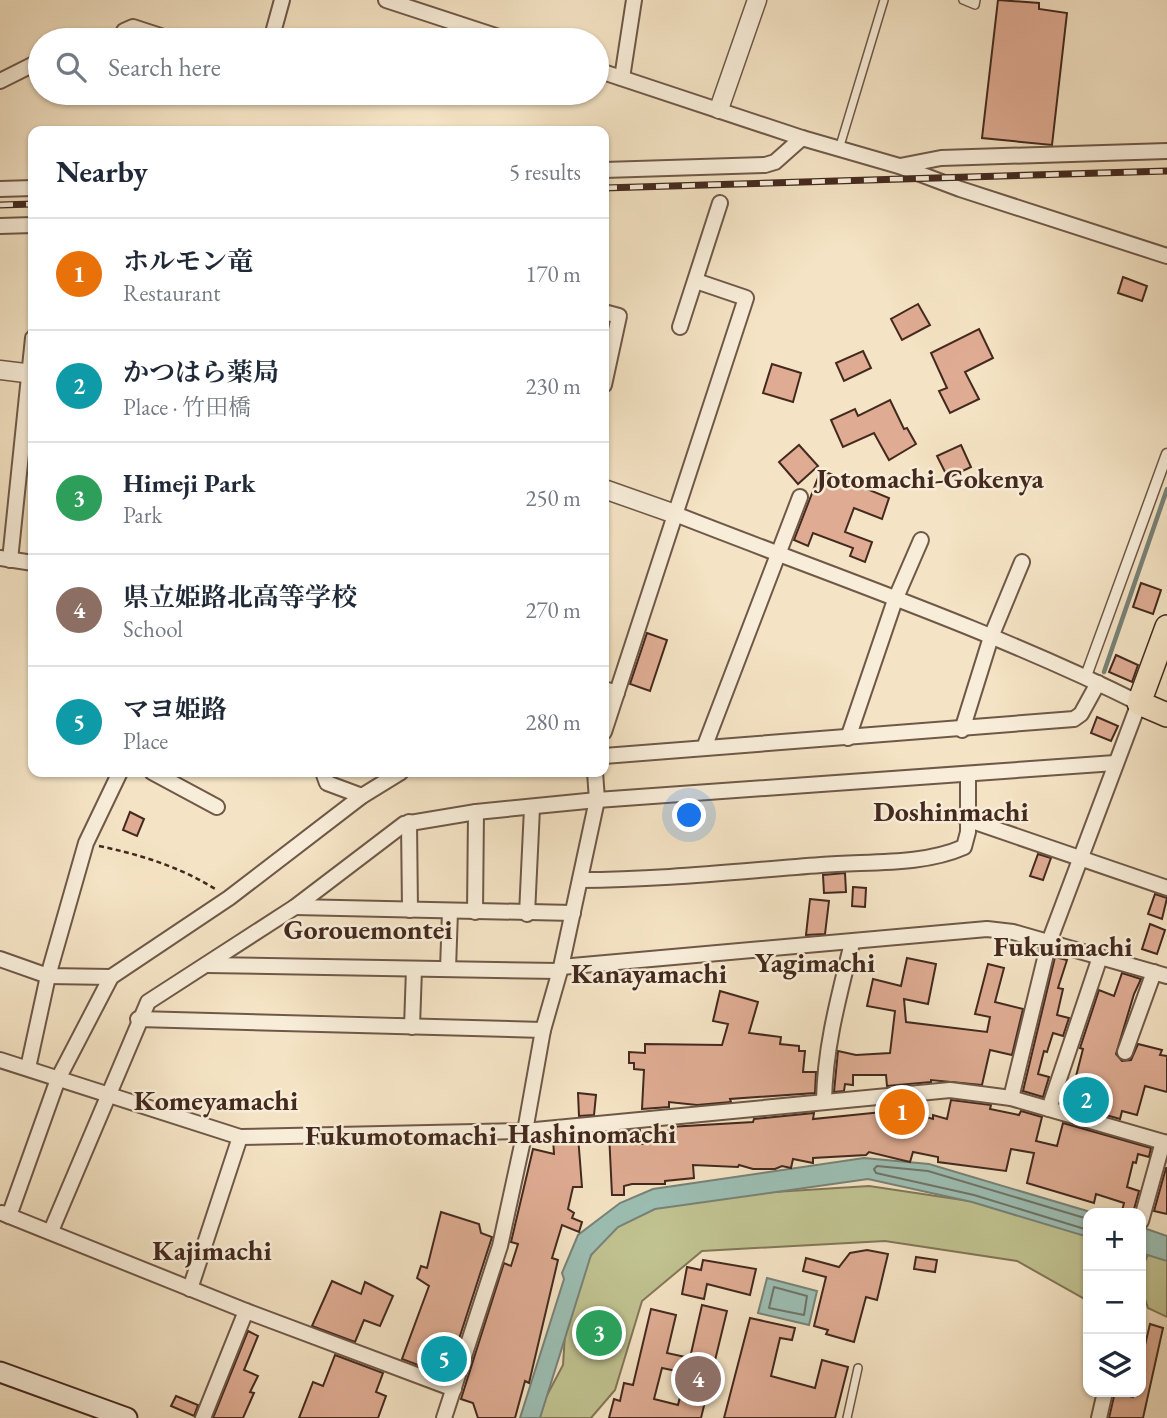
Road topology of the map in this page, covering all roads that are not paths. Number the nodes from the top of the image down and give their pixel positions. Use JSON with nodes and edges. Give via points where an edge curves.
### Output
{"nodes":[{"id":1,"x":282,"y":0,"type":"edge"},
{"id":2,"x":386,"y":0,"type":"edge"},
{"id":3,"x":634,"y":0,"type":"edge"},
{"id":4,"x":757,"y":0,"type":"edge"},
{"id":5,"x":884,"y":0,"type":"edge"},
{"id":6,"x":963,"y":0,"type":"edge"},
{"id":7,"x":976,"y":0,"type":"edge"},
{"id":8,"x":274,"y":28,"type":"edge"},
{"id":9,"x":471,"y":28,"type":"edge"},
{"id":10,"x":28,"y":67,"type":"edge"},
{"id":11,"x":609,"y":74,"type":"edge"},
{"id":12,"x":622,"y":78,"type":"junction"},
{"id":13,"x":0,"y":81,"type":"edge"},
{"id":14,"x":719,"y":109,"type":"junction"},
{"id":15,"x":802,"y":138,"type":"junction"},
{"id":16,"x":839,"y":149,"type":"junction"},
{"id":17,"x":1167,"y":152,"type":"edge"},
{"id":18,"x":899,"y":166,"type":"junction"},
{"id":19,"x":609,"y":170,"type":"edge"},
{"id":20,"x":28,"y":188,"type":"edge"},
{"id":21,"x":0,"y":189,"type":"edge"},
{"id":22,"x":720,"y":204,"type":"dead end"},
{"id":23,"x":28,"y":225,"type":"edge"},
{"id":24,"x":0,"y":226,"type":"edge"},
{"id":25,"x":1167,"y":256,"type":"edge"},
{"id":26,"x":696,"y":281,"type":"junction"},
{"id":27,"x":609,"y":313,"type":"edge"},
{"id":28,"x":680,"y":327,"type":"dead end"},
{"id":29,"x":609,"y":362,"type":"edge"},
{"id":30,"x":0,"y":370,"type":"edge"},
{"id":31,"x":28,"y":374,"type":"edge"},
{"id":32,"x":28,"y":395,"type":"edge"},
{"id":33,"x":1167,"y":454,"type":"edge"},
{"id":34,"x":609,"y":491,"type":"edge"},
{"id":35,"x":800,"y":497,"type":"dead end"},
{"id":36,"x":676,"y":514,"type":"junction"},
{"id":37,"x":921,"y":540,"type":"dead end"},
{"id":38,"x":778,"y":554,"type":"junction"},
{"id":39,"x":5,"y":559,"type":"edge"},
{"id":40,"x":28,"y":562,"type":"edge"},
{"id":41,"x":1022,"y":562,"type":"dead end"},
{"id":42,"x":895,"y":600,"type":"junction"},
{"id":43,"x":1167,"y":627,"type":"edge"},
{"id":44,"x":991,"y":637,"type":"junction"},
{"id":45,"x":1092,"y":679,"type":"junction"},
{"id":46,"x":610,"y":691,"type":"edge"},
{"id":47,"x":1139,"y":703,"type":"junction"},
{"id":48,"x":1167,"y":715,"type":"edge"},
{"id":49,"x":962,"y":730,"type":"junction"},
{"id":50,"x":848,"y":738,"type":"junction"},
{"id":51,"x":704,"y":748,"type":"junction"},
{"id":52,"x":609,"y":756,"type":"edge"},
{"id":53,"x":1115,"y":763,"type":"junction"},
{"id":54,"x":968,"y":776,"type":"junction"},
{"id":55,"x":118,"y":777,"type":"edge"},
{"id":56,"x":161,"y":777,"type":"edge"},
{"id":57,"x":325,"y":777,"type":"edge"},
{"id":58,"x":393,"y":777,"type":"edge"},
{"id":59,"x":595,"y":777,"type":"edge"},
{"id":60,"x":362,"y":796,"type":"junction"},
{"id":61,"x":597,"y":800,"type":"junction"},
{"id":62,"x":217,"y":807,"type":"dead end"},
{"id":63,"x":532,"y":808,"type":"junction"},
{"id":64,"x":476,"y":812,"type":"junction"},
{"id":65,"x":966,"y":819,"type":"junction"},
{"id":66,"x":409,"y":822,"type":"junction"},
{"id":67,"x":1081,"y":858,"type":"junction"},
{"id":68,"x":580,"y":880,"type":"junction"},
{"id":69,"x":1167,"y":888,"type":"edge"},
{"id":70,"x":295,"y":907,"type":"junction"},
{"id":71,"x":410,"y":910,"type":"junction"},
{"id":72,"x":450,"y":911,"type":"junction"},
{"id":73,"x":475,"y":912,"type":"junction"},
{"id":74,"x":573,"y":913,"type":"junction"},
{"id":75,"x":527,"y":914,"type":"junction"},
{"id":76,"x":1049,"y":942,"type":"junction"},
{"id":77,"x":852,"y":943,"type":"junction"},
{"id":78,"x":1100,"y":957,"type":"junction"},
{"id":79,"x":0,"y":959,"type":"edge"},
{"id":80,"x":206,"y":965,"type":"junction"},
{"id":81,"x":414,"y":969,"type":"junction"},
{"id":82,"x":448,"y":969,"type":"junction"},
{"id":83,"x":560,"y":969,"type":"junction"},
{"id":84,"x":1161,"y":974,"type":"edge"},
{"id":85,"x":48,"y":976,"type":"junction"},
{"id":86,"x":111,"y":977,"type":"junction"},
{"id":87,"x":138,"y":1019,"type":"junction"},
{"id":88,"x":412,"y":1027,"type":"junction"},
{"id":89,"x":543,"y":1030,"type":"junction"},
{"id":90,"x":1125,"y":1052,"type":"dead end"},
{"id":91,"x":2,"y":1060,"type":"edge"},
{"id":92,"x":27,"y":1068,"type":"junction"},
{"id":93,"x":58,"y":1079,"type":"junction"},
{"id":94,"x":108,"y":1097,"type":"junction"},
{"id":95,"x":1011,"y":1098,"type":"junction"},
{"id":96,"x":824,"y":1101,"type":"junction"},
{"id":97,"x":1049,"y":1109,"type":"junction"},
{"id":98,"x":525,"y":1131,"type":"junction"},
{"id":99,"x":240,"y":1137,"type":"junction"},
{"id":100,"x":1165,"y":1142,"type":"edge"},
{"id":101,"x":1144,"y":1208,"type":"edge"},
{"id":102,"x":5,"y":1214,"type":"edge"},
{"id":103,"x":51,"y":1231,"type":"junction"},
{"id":104,"x":190,"y":1289,"type":"junction"},
{"id":105,"x":246,"y":1311,"type":"junction"},
{"id":106,"x":858,"y":1368,"type":"dead end"},
{"id":107,"x":0,"y":1372,"type":"edge"},
{"id":108,"x":454,"y":1389,"type":"junction"},
{"id":109,"x":1104,"y":1397,"type":"edge"},
{"id":110,"x":127,"y":1418,"type":"edge"},
{"id":111,"x":203,"y":1418,"type":"edge"},
{"id":112,"x":444,"y":1418,"type":"edge"},
{"id":113,"x":847,"y":1418,"type":"edge"},
{"id":114,"x":1099,"y":1418,"type":"edge"}],
"edges":[{"from":1,"to":8,"type":"street"},
{"from":2,"to":9,"type":"street"},
{"from":3,"to":12,"type":"street"},
{"from":4,"to":14,"type":"street"},
{"from":5,"to":16,"type":"lane"},
{"from":6,"to":7,"type":"lane","via":[[975,5]]},
{"from":10,"to":13,"type":"street"},
{"from":11,"to":12,"type":"street"},
{"from":12,"to":14,"type":"street"},
{"from":14,"to":15,"type":"street"},
{"from":15,"to":16,"type":"street"},
{"from":15,"to":19,"type":"street","via":[[765,165]]},
{"from":16,"to":18,"type":"street"},
{"from":17,"to":18,"type":"street","via":[[941,158]]},
{"from":18,"to":25,"type":"street"},
{"from":20,"to":21,"type":"street"},
{"from":22,"to":26,"type":"street"},
{"from":23,"to":24,"type":"street"},
{"from":26,"to":28,"type":"street"},
{"from":26,"to":36,"type":"street","via":[[746,298]]},
{"from":27,"to":29,"type":"street","via":[[619,316]]},
{"from":30,"to":31,"type":"street"},
{"from":32,"to":39,"type":"street"},
{"from":33,"to":45,"type":"street"},
{"from":34,"to":36,"type":"street"},
{"from":35,"to":38,"type":"street"},
{"from":36,"to":38,"type":"street"},
{"from":36,"to":46,"type":"street"},
{"from":37,"to":42,"type":"street"},
{"from":38,"to":42,"type":"street"},
{"from":38,"to":51,"type":"street"},
{"from":39,"to":40,"type":"street"},
{"from":41,"to":44,"type":"street"},
{"from":42,"to":44,"type":"street"},
{"from":42,"to":50,"type":"street"},
{"from":43,"to":47,"type":"highway"},
{"from":44,"to":45,"type":"street"},
{"from":44,"to":49,"type":"street"},
{"from":45,"to":47,"type":"street"},
{"from":45,"to":49,"type":"street","via":[[1074,719]]},
{"from":47,"to":48,"type":"highway"},
{"from":47,"to":53,"type":"street"},
{"from":49,"to":50,"type":"street"},
{"from":50,"to":51,"type":"street"},
{"from":51,"to":52,"type":"street"},
{"from":53,"to":54,"type":"street"},
{"from":53,"to":67,"type":"street"},
{"from":54,"to":61,"type":"street"},
{"from":54,"to":65,"type":"street"},
{"from":55,"to":85,"type":"street","via":[[86,843]]},
{"from":56,"to":62,"type":"street"},
{"from":57,"to":60,"type":"street","via":[[327,783]]},
{"from":58,"to":60,"type":"street"},
{"from":59,"to":61,"type":"street"},
{"from":60,"to":86,"type":"street","via":[[229,898]]},
{"from":61,"to":63,"type":"street"},
{"from":61,"to":68,"type":"street"},
{"from":63,"to":64,"type":"street"},
{"from":63,"to":75,"type":"street"},
{"from":64,"to":66,"type":"street"},
{"from":64,"to":73,"type":"street"},
{"from":65,"to":67,"type":"street"},
{"from":65,"to":68,"type":"street","via":[[964,847],[950,853],[691,877]]},
{"from":66,"to":70,"type":"street"},
{"from":66,"to":71,"type":"street"},
{"from":67,"to":69,"type":"street"},
{"from":67,"to":76,"type":"street"},
{"from":68,"to":74,"type":"street"},
{"from":70,"to":71,"type":"street"},
{"from":70,"to":80,"type":"street"},
{"from":71,"to":72,"type":"street"},
{"from":72,"to":73,"type":"street"},
{"from":72,"to":82,"type":"street"},
{"from":73,"to":75,"type":"street"},
{"from":74,"to":75,"type":"street"},
{"from":74,"to":83,"type":"street"},
{"from":76,"to":77,"type":"street","via":[[987,929]]},
{"from":76,"to":78,"type":"street"},
{"from":76,"to":95,"type":"street"},
{"from":77,"to":83,"type":"street"},
{"from":77,"to":96,"type":"street","via":[[834,1011]]},
{"from":78,"to":84,"type":"street"},
{"from":78,"to":97,"type":"street"},
{"from":79,"to":85,"type":"street"},
{"from":80,"to":81,"type":"street"},
{"from":80,"to":87,"type":"street","via":[[148,1002]]},
{"from":81,"to":82,"type":"street"},
{"from":81,"to":88,"type":"street"},
{"from":82,"to":83,"type":"street"},
{"from":83,"to":89,"type":"street"},
{"from":84,"to":90,"type":"street"},
{"from":85,"to":86,"type":"street"},
{"from":85,"to":92,"type":"street"},
{"from":86,"to":93,"type":"street"},
{"from":87,"to":88,"type":"street"},
{"from":87,"to":94,"type":"street"},
{"from":88,"to":89,"type":"street"},
{"from":89,"to":98,"type":"street"},
{"from":91,"to":92,"type":"street"},
{"from":92,"to":93,"type":"street"},
{"from":93,"to":94,"type":"street"},
{"from":93,"to":102,"type":"street"},
{"from":94,"to":99,"type":"street"},
{"from":94,"to":103,"type":"street"},
{"from":95,"to":96,"type":"street","via":[[950,1090]]},
{"from":95,"to":97,"type":"street"},
{"from":96,"to":98,"type":"street"},
{"from":97,"to":100,"type":"street"},
{"from":98,"to":99,"type":"street"},
{"from":98,"to":108,"type":"street","via":[[500,1245]]},
{"from":99,"to":104,"type":"street"},
{"from":100,"to":101,"type":"street"},
{"from":102,"to":103,"type":"street"},
{"from":103,"to":104,"type":"street"},
{"from":104,"to":105,"type":"street"},
{"from":105,"to":108,"type":"street"},
{"from":105,"to":111,"type":"street"},
{"from":106,"to":113,"type":"lane"},
{"from":107,"to":110,"type":"main road"},
{"from":108,"to":112,"type":"street"},
{"from":109,"to":114,"type":"street"}]}
